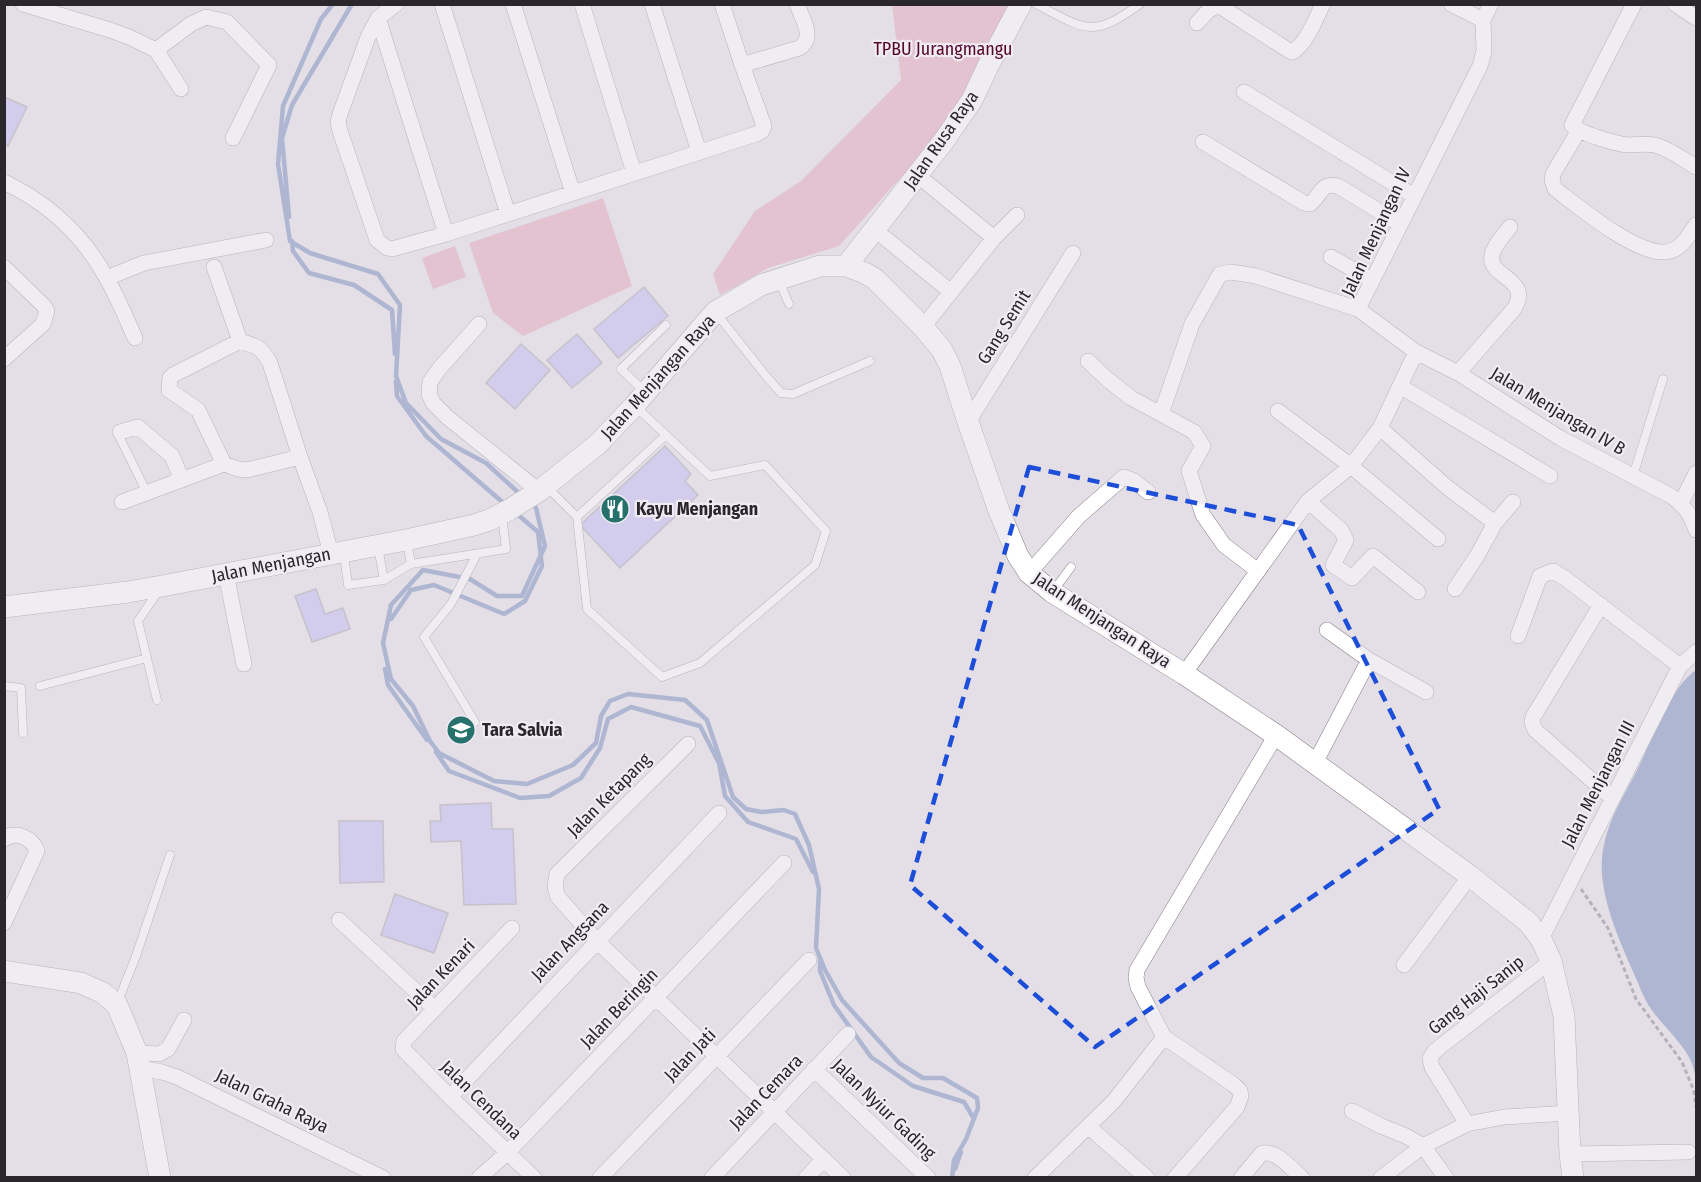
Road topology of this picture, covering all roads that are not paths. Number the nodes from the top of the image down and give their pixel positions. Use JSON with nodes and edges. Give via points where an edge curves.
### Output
{"nodes":[{"id":1,"x":23,"y":4,"type":"edge"},
{"id":2,"x":396,"y":4,"type":"edge"},
{"id":3,"x":442,"y":4,"type":"edge"},
{"id":4,"x":513,"y":4,"type":"edge"},
{"id":5,"x":582,"y":4,"type":"edge"},
{"id":6,"x":652,"y":4,"type":"edge"},
{"id":7,"x":722,"y":4,"type":"edge"},
{"id":8,"x":797,"y":4,"type":"edge"},
{"id":9,"x":1021,"y":4,"type":"edge"},
{"id":10,"x":1036,"y":4,"type":"edge"},
{"id":11,"x":1140,"y":4,"type":"edge"},
{"id":12,"x":1323,"y":4,"type":"edge"},
{"id":13,"x":1451,"y":4,"type":"edge"},
{"id":14,"x":1491,"y":4,"type":"edge"},
{"id":15,"x":1634,"y":4,"type":"edge"},
{"id":16,"x":1675,"y":4,"type":"edge"},
{"id":17,"x":378,"y":18,"type":"junction"},
{"id":18,"x":1696,"y":18,"type":"edge"},
{"id":19,"x":1483,"y":20,"type":"junction"},
{"id":20,"x":1197,"y":23,"type":"dead end"},
{"id":21,"x":156,"y":50,"type":"junction"},
{"id":22,"x":742,"y":65,"type":"junction"},
{"id":23,"x":181,"y":89,"type":"dead end"},
{"id":24,"x":1244,"y":92,"type":"dead end"},
{"id":25,"x":1579,"y":130,"type":"junction"},
{"id":26,"x":233,"y":138,"type":"dead end"},
{"id":27,"x":1203,"y":142,"type":"dead end"},
{"id":28,"x":699,"y":152,"type":"junction"},
{"id":29,"x":1696,"y":167,"type":"edge"},
{"id":30,"x":634,"y":173,"type":"junction"},
{"id":31,"x":4,"y":182,"type":"edge"},
{"id":32,"x":927,"y":183,"type":"dead end"},
{"id":33,"x":573,"y":193,"type":"junction"},
{"id":34,"x":1414,"y":196,"type":"junction"},
{"id":35,"x":508,"y":214,"type":"junction"},
{"id":36,"x":1017,"y":215,"type":"dead end"},
{"id":37,"x":1400,"y":224,"type":"junction"},
{"id":38,"x":1696,"y":225,"type":"edge"},
{"id":39,"x":1510,"y":227,"type":"dead end"},
{"id":40,"x":446,"y":234,"type":"junction"},
{"id":41,"x":885,"y":238,"type":"dead end"},
{"id":42,"x":994,"y":238,"type":"junction"},
{"id":43,"x":266,"y":240,"type":"dead end"},
{"id":44,"x":1072,"y":253,"type":"dead end"},
{"id":45,"x":1331,"y":257,"type":"dead end"},
{"id":46,"x":846,"y":266,"type":"junction"},
{"id":47,"x":4,"y":267,"type":"edge"},
{"id":48,"x":214,"y":267,"type":"dead end"},
{"id":49,"x":107,"y":278,"type":"junction"},
{"id":50,"x":778,"y":279,"type":"junction"},
{"id":51,"x":1372,"y":280,"type":"junction"},
{"id":52,"x":951,"y":292,"type":"junction"},
{"id":53,"x":789,"y":304,"type":"dead end"},
{"id":54,"x":1358,"y":309,"type":"junction"},
{"id":55,"x":716,"y":312,"type":"junction"},
{"id":56,"x":479,"y":324,"type":"dead end"},
{"id":57,"x":666,"y":325,"type":"dead end"},
{"id":58,"x":923,"y":327,"type":"junction"},
{"id":59,"x":135,"y":338,"type":"dead end"},
{"id":60,"x":240,"y":341,"type":"junction"},
{"id":61,"x":1416,"y":352,"type":"junction"},
{"id":62,"x":4,"y":359,"type":"edge"},
{"id":63,"x":870,"y":361,"type":"dead end"},
{"id":64,"x":1088,"y":362,"type":"dead end"},
{"id":65,"x":1458,"y":373,"type":"junction"},
{"id":66,"x":1663,"y":379,"type":"dead end"},
{"id":67,"x":1400,"y":386,"type":"junction"},
{"id":68,"x":639,"y":399,"type":"junction"},
{"id":69,"x":1278,"y":411,"type":"dead end"},
{"id":70,"x":1161,"y":414,"type":"junction"},
{"id":71,"x":968,"y":422,"type":"junction"},
{"id":72,"x":1380,"y":428,"type":"junction"},
{"id":73,"x":120,"y":432,"type":"joint"},
{"id":74,"x":666,"y":435,"type":"junction"},
{"id":75,"x":300,"y":457,"type":"junction"},
{"id":76,"x":224,"y":464,"type":"junction"},
{"id":77,"x":1351,"y":466,"type":"junction"},
{"id":78,"x":1696,"y":473,"type":"edge"},
{"id":79,"x":1550,"y":476,"type":"dead end"},
{"id":80,"x":1633,"y":477,"type":"junction"},
{"id":81,"x":182,"y":480,"type":"junction"},
{"id":82,"x":539,"y":491,"type":"junction"},
{"id":83,"x":1148,"y":492,"type":"dead end"},
{"id":84,"x":147,"y":493,"type":"junction"},
{"id":85,"x":1308,"y":501,"type":"junction"},
{"id":86,"x":123,"y":502,"type":"dead end"},
{"id":87,"x":1514,"y":502,"type":"dead end"},
{"id":88,"x":1681,"y":503,"type":"junction"},
{"id":89,"x":505,"y":512,"type":"junction"},
{"id":90,"x":577,"y":517,"type":"junction"},
{"id":91,"x":1495,"y":523,"type":"junction"},
{"id":92,"x":1696,"y":531,"type":"edge"},
{"id":93,"x":1438,"y":539,"type":"dead end"},
{"id":94,"x":406,"y":540,"type":"junction"},
{"id":95,"x":378,"y":546,"type":"junction"},
{"id":96,"x":337,"y":553,"type":"junction"},
{"id":97,"x":477,"y":554,"type":"junction"},
{"id":98,"x":411,"y":564,"type":"junction"},
{"id":99,"x":1071,"y":567,"type":"dead end"},
{"id":100,"x":1258,"y":571,"type":"junction"},
{"id":101,"x":1029,"y":573,"type":"junction"},
{"id":102,"x":226,"y":574,"type":"junction"},
{"id":103,"x":384,"y":580,"type":"junction"},
{"id":104,"x":162,"y":586,"type":"junction"},
{"id":105,"x":1455,"y":589,"type":"dead end"},
{"id":106,"x":1052,"y":592,"type":"junction"},
{"id":107,"x":1418,"y":592,"type":"dead end"},
{"id":108,"x":1601,"y":606,"type":"junction"},
{"id":109,"x":4,"y":607,"type":"edge"},
{"id":110,"x":1327,"y":630,"type":"dead end"},
{"id":111,"x":1518,"y":636,"type":"dead end"},
{"id":112,"x":1696,"y":652,"type":"edge"},
{"id":113,"x":147,"y":658,"type":"junction"},
{"id":114,"x":1369,"y":660,"type":"junction"},
{"id":115,"x":244,"y":664,"type":"dead end"},
{"id":116,"x":1680,"y":666,"type":"junction"},
{"id":117,"x":1184,"y":674,"type":"junction"},
{"id":118,"x":4,"y":686,"type":"edge"},
{"id":119,"x":40,"y":686,"type":"dead end"},
{"id":120,"x":1426,"y":692,"type":"dead end"},
{"id":121,"x":157,"y":700,"type":"dead end"},
{"id":122,"x":476,"y":722,"type":"dead end"},
{"id":123,"x":23,"y":733,"type":"dead end"},
{"id":124,"x":1276,"y":735,"type":"junction"},
{"id":125,"x":688,"y":744,"type":"dead end"},
{"id":126,"x":1314,"y":763,"type":"junction"},
{"id":127,"x":1612,"y":798,"type":"junction"},
{"id":128,"x":719,"y":813,"type":"dead end"},
{"id":129,"x":4,"y":840,"type":"edge"},
{"id":130,"x":170,"y":855,"type":"dead end"},
{"id":131,"x":784,"y":863,"type":"dead end"},
{"id":132,"x":1470,"y":876,"type":"junction"},
{"id":133,"x":339,"y":920,"type":"dead end"},
{"id":134,"x":4,"y":923,"type":"edge"},
{"id":135,"x":512,"y":928,"type":"dead end"},
{"id":136,"x":1541,"y":939,"type":"junction"},
{"id":137,"x":597,"y":941,"type":"junction"},
{"id":138,"x":809,"y":960,"type":"dead end"},
{"id":139,"x":1551,"y":961,"type":"junction"},
{"id":140,"x":1404,"y":964,"type":"dead end"},
{"id":141,"x":4,"y":971,"type":"edge"},
{"id":142,"x":656,"y":998,"type":"junction"},
{"id":143,"x":117,"y":1005,"type":"junction"},
{"id":144,"x":435,"y":1009,"type":"junction"},
{"id":145,"x":184,"y":1020,"type":"dead end"},
{"id":146,"x":848,"y":1034,"type":"dead end"},
{"id":147,"x":1164,"y":1037,"type":"junction"},
{"id":148,"x":403,"y":1048,"type":"joint"},
{"id":149,"x":716,"y":1056,"type":"junction"},
{"id":150,"x":139,"y":1060,"type":"junction"},
{"id":151,"x":814,"y":1070,"type":"junction"},
{"id":152,"x":450,"y":1097,"type":"junction"},
{"id":153,"x":1352,"y":1111,"type":"dead end"},
{"id":154,"x":774,"y":1112,"type":"junction"},
{"id":155,"x":1569,"y":1113,"type":"junction"},
{"id":156,"x":1467,"y":1124,"type":"junction"},
{"id":157,"x":1089,"y":1127,"type":"junction"},
{"id":158,"x":1423,"y":1146,"type":"junction"},
{"id":159,"x":508,"y":1152,"type":"junction"},
{"id":160,"x":1688,"y":1152,"type":"dead end"},
{"id":161,"x":1570,"y":1154,"type":"junction"},
{"id":162,"x":824,"y":1159,"type":"junction"},
{"id":163,"x":160,"y":1178,"type":"edge"},
{"id":164,"x":383,"y":1178,"type":"edge"},
{"id":165,"x":479,"y":1178,"type":"edge"},
{"id":166,"x":534,"y":1178,"type":"edge"},
{"id":167,"x":600,"y":1178,"type":"edge"},
{"id":168,"x":712,"y":1178,"type":"edge"},
{"id":169,"x":806,"y":1178,"type":"edge"},
{"id":170,"x":843,"y":1178,"type":"edge"},
{"id":171,"x":928,"y":1178,"type":"edge"},
{"id":172,"x":1035,"y":1178,"type":"edge"},
{"id":173,"x":1147,"y":1178,"type":"edge"},
{"id":174,"x":1175,"y":1178,"type":"edge"},
{"id":175,"x":1241,"y":1178,"type":"edge"},
{"id":176,"x":1302,"y":1178,"type":"edge"},
{"id":177,"x":1381,"y":1178,"type":"edge"},
{"id":178,"x":1446,"y":1178,"type":"edge"},
{"id":179,"x":1573,"y":1178,"type":"edge"}],
"edges":[{"from":1,"to":21,"type":"street","via":[[110,30]]},
{"from":2,"to":17,"type":"street"},
{"from":3,"to":35,"type":"street"},
{"from":4,"to":33,"type":"street"},
{"from":5,"to":30,"type":"street"},
{"from":6,"to":28,"type":"street"},
{"from":7,"to":22,"type":"street"},
{"from":8,"to":22,"type":"street","via":[[808,35],[804,45]]},
{"from":9,"to":46,"type":"main road","name":"Jalan Rusa Raya","via":[[972,100],[944,142]]},
{"from":10,"to":11,"type":"lane","via":[[1087,28],[1106,26]]},
{"from":12,"to":20,"type":"street","via":[[1300,47],[1292,52],[1221,7],[1210,9]]},
{"from":13,"to":19,"type":"street"},
{"from":14,"to":19,"type":"street","name":"Jalan Menjangan IV"},
{"from":15,"to":25,"type":"street","via":[[1572,122]]},
{"from":16,"to":18,"type":"street"},
{"from":17,"to":40,"type":"street"},
{"from":17,"to":40,"type":"street","via":[[340,114],[340,131],[382,245],[392,249]]},
{"from":19,"to":34,"type":"street","name":"Jalan Menjangan IV","via":[[1484,51],[1479,66]]},
{"from":21,"to":23,"type":"street"},
{"from":21,"to":26,"type":"street","via":[[206,17],[227,22],[269,65]]},
{"from":22,"to":28,"type":"street","via":[[764,128]]},
{"from":24,"to":34,"type":"street"},
{"from":25,"to":29,"type":"street","via":[[1617,143],[1663,147]]},
{"from":25,"to":38,"type":"street","via":[[1553,174],[1555,189],[1623,238],[1652,249],[1666,252],[1682,245]]},
{"from":27,"to":37,"type":"street","via":[[1304,202],[1310,204],[1323,187],[1331,184]]},
{"from":28,"to":30,"type":"street"},
{"from":30,"to":33,"type":"street"},
{"from":31,"to":49,"type":"street","via":[[43,204],[73,231]]},
{"from":32,"to":42,"type":"street"},
{"from":33,"to":35,"type":"street"},
{"from":34,"to":37,"type":"street","name":"Jalan Menjangan IV"},
{"from":35,"to":40,"type":"street"},
{"from":36,"to":42,"type":"street"},
{"from":37,"to":51,"type":"street","name":"Jalan Menjangan IV"},
{"from":39,"to":65,"type":"street","via":[[1492,251],[1491,259],[1518,290],[1519,302]]},
{"from":41,"to":52,"type":"street"},
{"from":42,"to":52,"type":"street"},
{"from":43,"to":49,"type":"street","via":[[144,263]]},
{"from":44,"to":71,"type":"street","name":"Gang Semit"},
{"from":45,"to":51,"type":"street"},
{"from":46,"to":50,"type":"main road","name":"Jalan Menjangan Raya","via":[[820,266]]},
{"from":46,"to":58,"type":"main road","name":"Jalan Menjangan Raya","via":[[875,279]]},
{"from":47,"to":62,"type":"street","via":[[47,311],[43,324]]},
{"from":48,"to":60,"type":"street"},
{"from":49,"to":59,"type":"street"},
{"from":50,"to":53,"type":"lane"},
{"from":50,"to":55,"type":"main road","name":"Jalan Menjangan Raya"},
{"from":51,"to":54,"type":"street","name":"Jalan Menjangan IV"},
{"from":52,"to":58,"type":"street"},
{"from":54,"to":61,"type":"street","name":"Jalan Menjangan IV"},
{"from":54,"to":70,"type":"street","via":[[1256,276],[1220,274],[1192,324]]},
{"from":55,"to":63,"type":"lane","via":[[782,393],[793,394]]},
{"from":55,"to":68,"type":"main road","name":"Jalan Menjangan Raya"},
{"from":56,"to":82,"type":"street","via":[[439,369],[430,382],[429,394],[447,417]]},
{"from":57,"to":68,"type":"lane","via":[[621,369]]},
{"from":58,"to":71,"type":"main road","name":"Jalan Menjangan Raya","via":[[946,358]]},
{"from":60,"to":75,"type":"street","via":[[265,353]]},
{"from":60,"to":76,"type":"street","via":[[173,375],[169,390],[198,410]]},
{"from":61,"to":65,"type":"street","name":"Jalan Menjangan IV B"},
{"from":61,"to":67,"type":"street"},
{"from":64,"to":70,"type":"street","via":[[1131,398]]},
{"from":65,"to":80,"type":"street","name":"Jalan Menjangan IV B","via":[[1560,438]]},
{"from":66,"to":80,"type":"lane"},
{"from":67,"to":72,"type":"street"},
{"from":67,"to":79,"type":"street"},
{"from":68,"to":74,"type":"lane"},
{"from":68,"to":82,"type":"main road","name":"Jalan Menjangan Raya","via":[[598,444]]},
{"from":69,"to":77,"type":"street"},
{"from":70,"to":100,"type":"street","via":[[1194,432],[1203,446],[1189,471],[1203,514],[1224,545]]},
{"from":71,"to":101,"type":"main road","name":"Jalan Menjangan Raya","via":[[999,511]]},
{"from":72,"to":77,"type":"street"},
{"from":72,"to":91,"type":"street"},
{"from":73,"to":81,"type":"street","via":[[138,427],[172,456]]},
{"from":73,"to":84,"type":"lane"},
{"from":74,"to":90,"type":"lane"},
{"from":74,"to":90,"type":"lane","via":[[710,476],[765,465],[826,531],[815,565],[700,663],[662,677],[587,609]]},
{"from":75,"to":76,"type":"street","via":[[247,470]]},
{"from":75,"to":96,"type":"street"},
{"from":76,"to":81,"type":"street"},
{"from":77,"to":85,"type":"street"},
{"from":77,"to":93,"type":"street"},
{"from":78,"to":88,"type":"street"},
{"from":80,"to":88,"type":"street","name":"Jalan Menjangan IV B"},
{"from":81,"to":84,"type":"street"},
{"from":82,"to":89,"type":"main road","name":"Jalan Menjangan"},
{"from":82,"to":90,"type":"lane"},
{"from":83,"to":101,"type":"street","via":[[1128,477],[1119,480],[1079,516]]},
{"from":84,"to":86,"type":"street"},
{"from":85,"to":100,"type":"street"},
{"from":85,"to":107,"type":"street","via":[[1341,530],[1346,540],[1333,564],[1352,578],[1373,556]]},
{"from":87,"to":91,"type":"street"},
{"from":88,"to":92,"type":"street"},
{"from":89,"to":94,"type":"main road","name":"Jalan Menjangan","via":[[474,525]]},
{"from":89,"to":97,"type":"lane","via":[[506,549]]},
{"from":91,"to":105,"type":"street"},
{"from":94,"to":95,"type":"main road","name":"Jalan Menjangan"},
{"from":94,"to":98,"type":"lane"},
{"from":95,"to":96,"type":"main road","name":"Jalan Menjangan"},
{"from":95,"to":103,"type":"lane"},
{"from":96,"to":102,"type":"main road","name":"Jalan Menjangan"},
{"from":96,"to":103,"type":"lane","via":[[348,585]]},
{"from":97,"to":98,"type":"lane"},
{"from":97,"to":122,"type":"lane","via":[[451,604],[424,637]]},
{"from":98,"to":103,"type":"lane"},
{"from":99,"to":106,"type":"lane"},
{"from":100,"to":117,"type":"street"},
{"from":101,"to":106,"type":"main road","name":"Jalan Menjangan Raya"},
{"from":102,"to":104,"type":"main road","name":"Jalan Menjangan"},
{"from":102,"to":115,"type":"street"},
{"from":104,"to":109,"type":"main road","name":"Jalan Menjangan"},
{"from":104,"to":113,"type":"lane","via":[[138,621]]},
{"from":106,"to":117,"type":"main road","name":"Jalan Menjangan Raya"},
{"from":108,"to":111,"type":"street","via":[[1553,571],[1540,576]]},
{"from":108,"to":116,"type":"street"},
{"from":108,"to":127,"type":"street","via":[[1532,722],[1535,730]]},
{"from":110,"to":114,"type":"street"},
{"from":112,"to":116,"type":"street","name":"Jalan Menjangan III"},
{"from":113,"to":119,"type":"lane"},
{"from":113,"to":121,"type":"lane"},
{"from":114,"to":120,"type":"street"},
{"from":114,"to":126,"type":"street"},
{"from":116,"to":127,"type":"street","name":"Jalan Menjangan III"},
{"from":117,"to":124,"type":"main road","name":"Jalan Menjangan Raya"},
{"from":118,"to":123,"type":"lane","via":[[21,688]]},
{"from":124,"to":126,"type":"main road","name":"Jalan Menjangan Raya"},
{"from":124,"to":147,"type":"street","via":[[1137,970],[1138,987]]},
{"from":125,"to":137,"type":"street","name":"Jalan Ketapang","via":[[557,874],[558,897]]},
{"from":126,"to":132,"type":"main road","name":"Jalan Menjangan Raya"},
{"from":127,"to":136,"type":"street","name":"Jalan Menjangan III"},
{"from":128,"to":137,"type":"street","name":"Jalan Angsana"},
{"from":129,"to":134,"type":"street","via":[[16,835],[26,838],[37,851]]},
{"from":130,"to":143,"type":"lane"},
{"from":131,"to":142,"type":"street","name":"Jalan Beringin"},
{"from":132,"to":136,"type":"main road","name":"Jalan Menjangan Raya","via":[[1528,922]]},
{"from":132,"to":140,"type":"street"},
{"from":133,"to":144,"type":"street"},
{"from":135,"to":144,"type":"street","name":"Jalan Kenari"},
{"from":136,"to":139,"type":"main road","name":"Jalan Menjangan Raya"},
{"from":137,"to":142,"type":"street"},
{"from":137,"to":152,"type":"street","name":"Jalan Angsana"},
{"from":138,"to":149,"type":"street","name":"Jalan Jati"},
{"from":139,"to":155,"type":"main road","name":"Jalan Menjangan Raya","via":[[1564,1016]]},
{"from":139,"to":156,"type":"street","name":"Gang Haji Sanip","via":[[1441,1046],[1430,1059]]},
{"from":141,"to":143,"type":"main road","via":[[81,984],[103,993]]},
{"from":142,"to":149,"type":"street"},
{"from":142,"to":159,"type":"street","name":"Jalan Beringin"},
{"from":143,"to":150,"type":"main road"},
{"from":144,"to":148,"type":"street","name":"Jalan Kenari","via":[[404,1041]]},
{"from":145,"to":150,"type":"street","via":[[168,1049]]},
{"from":146,"to":151,"type":"street","name":"Jalan Cemara"},
{"from":147,"to":157,"type":"street"},
{"from":147,"to":174,"type":"street","via":[[1234,1085],[1241,1096],[1240,1104]]},
{"from":148,"to":152,"type":"street","name":"Jalan Cendana"},
{"from":149,"to":154,"type":"street"},
{"from":149,"to":167,"type":"street","name":"Jalan Jati"},
{"from":150,"to":163,"type":"main road"},
{"from":150,"to":164,"type":"street","name":"Jalan Graha Raya"},
{"from":151,"to":154,"type":"street","name":"Jalan Cemara"},
{"from":151,"to":171,"type":"street","name":"Jalan Nyiur Gading"},
{"from":152,"to":159,"type":"street","name":"Jalan Cendana"},
{"from":153,"to":158,"type":"street"},
{"from":154,"to":162,"type":"street"},
{"from":154,"to":168,"type":"street","name":"Jalan Cemara"},
{"from":155,"to":156,"type":"street"},
{"from":155,"to":161,"type":"main road","name":"Jalan Menjangan Raya"},
{"from":156,"to":158,"type":"street"},
{"from":157,"to":172,"type":"street"},
{"from":157,"to":173,"type":"street"},
{"from":158,"to":177,"type":"street"},
{"from":158,"to":178,"type":"street"},
{"from":159,"to":165,"type":"street","name":"Jalan Beringin"},
{"from":159,"to":166,"type":"street","name":"Jalan Cendana"},
{"from":160,"to":161,"type":"street"},
{"from":161,"to":179,"type":"main road","name":"Jalan Menjangan Raya"},
{"from":162,"to":169,"type":"street"},
{"from":162,"to":170,"type":"street"},
{"from":175,"to":176,"type":"street","via":[[1267,1152]]}]}
